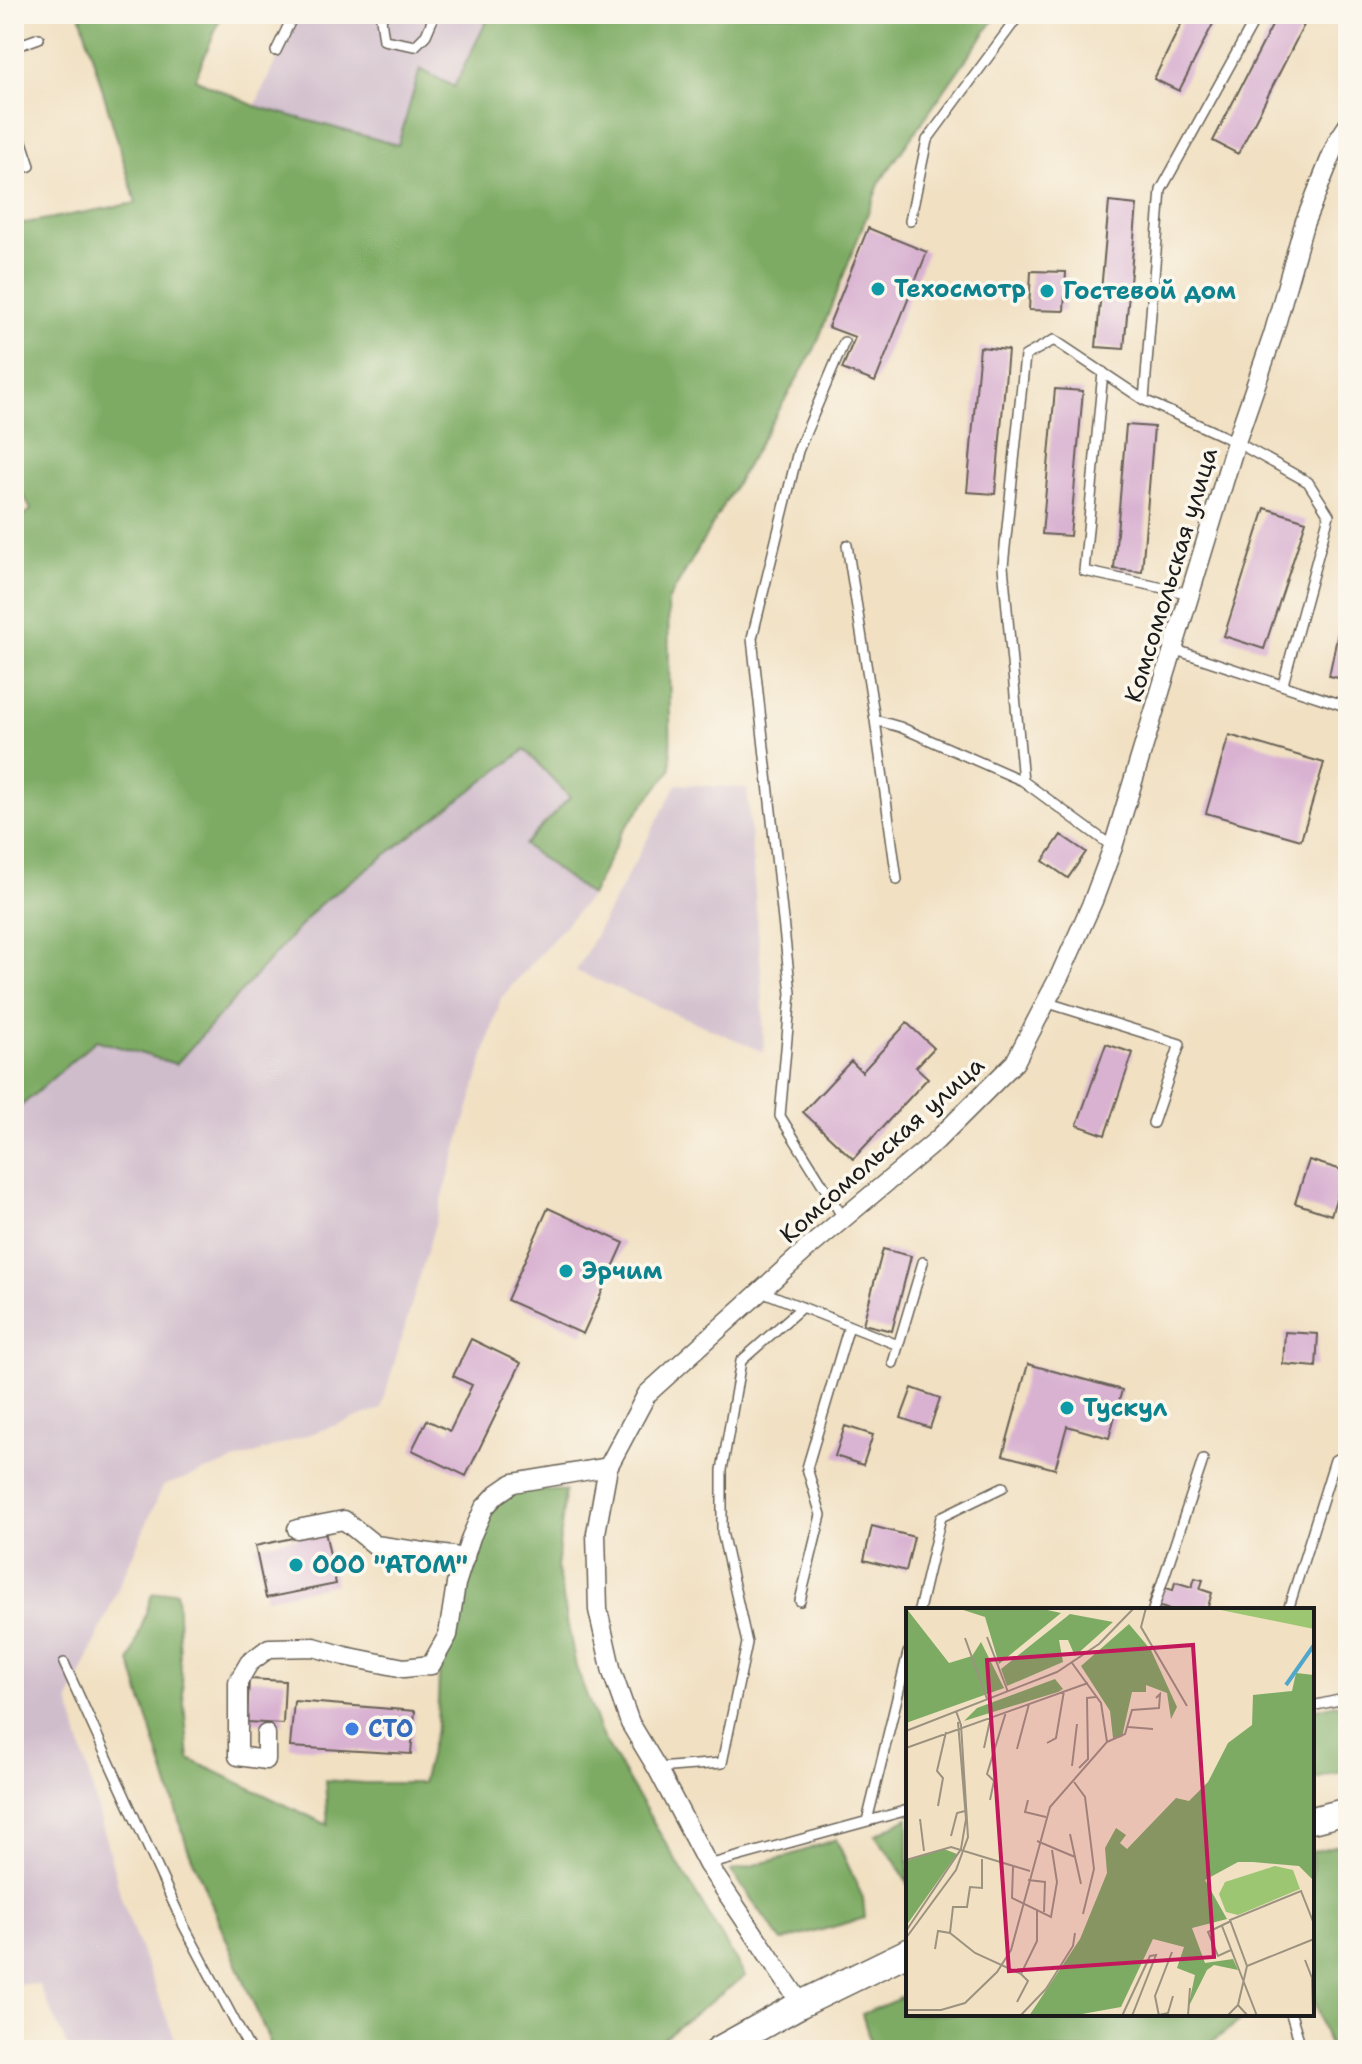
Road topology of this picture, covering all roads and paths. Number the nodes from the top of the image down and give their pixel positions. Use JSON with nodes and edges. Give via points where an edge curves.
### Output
{"nodes":[{"id":1,"x":294,"y":14,"type":"edge"},
{"id":2,"x":384,"y":14,"type":"edge"},
{"id":3,"x":435,"y":14,"type":"edge"},
{"id":4,"x":1020,"y":14,"type":"edge"},
{"id":5,"x":1258,"y":14,"type":"edge"},
{"id":6,"x":39,"y":38,"type":"dead end"},
{"id":7,"x":14,"y":47,"type":"edge"},
{"id":8,"x":276,"y":51,"type":"dead end"},
{"id":9,"x":14,"y":118,"type":"edge"},
{"id":10,"x":1348,"y":125,"type":"edge"},
{"id":11,"x":14,"y":171,"type":"edge"},
{"id":12,"x":910,"y":221,"type":"dead end"},
{"id":13,"x":844,"y":342,"type":"dead end"},
{"id":14,"x":1103,"y":372,"type":"junction"},
{"id":15,"x":1144,"y":400,"type":"junction"},
{"id":16,"x":1236,"y":442,"type":"junction"},
{"id":17,"x":847,"y":545,"type":"dead end"},
{"id":18,"x":1191,"y":594,"type":"junction"},
{"id":19,"x":1173,"y":649,"type":"junction"},
{"id":20,"x":1283,"y":684,"type":"junction"},
{"id":21,"x":1348,"y":707,"type":"edge"},
{"id":22,"x":875,"y":720,"type":"junction"},
{"id":23,"x":1023,"y":781,"type":"junction"},
{"id":24,"x":1113,"y":847,"type":"junction"},
{"id":25,"x":897,"y":880,"type":"dead end"},
{"id":26,"x":1045,"y":1002,"type":"junction"},
{"id":27,"x":1153,"y":1123,"type":"dead end"},
{"id":28,"x":844,"y":1219,"type":"junction"},
{"id":29,"x":923,"y":1262,"type":"dead end"},
{"id":30,"x":761,"y":1291,"type":"junction"},
{"id":31,"x":802,"y":1307,"type":"junction"},
{"id":32,"x":849,"y":1326,"type":"junction"},
{"id":33,"x":898,"y":1345,"type":"junction"},
{"id":34,"x":893,"y":1363,"type":"dead end"},
{"id":35,"x":1348,"y":1456,"type":"edge"},
{"id":36,"x":1203,"y":1460,"type":"dead end"},
{"id":37,"x":608,"y":1467,"type":"junction"},
{"id":38,"x":1003,"y":1487,"type":"dead end"},
{"id":39,"x":297,"y":1529,"type":"dead end"},
{"id":40,"x":465,"y":1558,"type":"junction"},
{"id":41,"x":800,"y":1601,"type":"dead end"},
{"id":42,"x":919,"y":1608,"type":"edge"},
{"id":43,"x":1154,"y":1608,"type":"edge"},
{"id":44,"x":1289,"y":1608,"type":"edge"},
{"id":45,"x":906,"y":1661,"type":"edge"},
{"id":46,"x":64,"y":1663,"type":"dead end"},
{"id":47,"x":1348,"y":1698,"type":"edge"},
{"id":48,"x":1314,"y":1706,"type":"edge"},
{"id":49,"x":266,"y":1734,"type":"dead end"},
{"id":50,"x":657,"y":1768,"type":"junction"},
{"id":51,"x":906,"y":1811,"type":"edge"},
{"id":52,"x":1348,"y":1811,"type":"edge"},
{"id":53,"x":1314,"y":1820,"type":"edge"},
{"id":54,"x":867,"y":1821,"type":"junction"},
{"id":55,"x":708,"y":1865,"type":"junction"},
{"id":56,"x":906,"y":1953,"type":"edge"},
{"id":57,"x":801,"y":2004,"type":"junction"},
{"id":58,"x":1292,"y":2016,"type":"edge"},
{"id":59,"x":250,"y":2050,"type":"edge"},
{"id":60,"x":718,"y":2050,"type":"edge"},
{"id":61,"x":1302,"y":2050,"type":"edge"}],
"edges":[{"from":1,"to":8,"type":"lane"},
{"from":2,"to":3,"type":"lane","via":[[384,40],[415,46]]},
{"from":4,"to":12,"type":"lane","via":[[927,140]]},
{"from":5,"to":15,"type":"lane","via":[[1161,190]]},
{"from":6,"to":7,"type":"lane"},
{"from":9,"to":11,"type":"lane","via":[[30,166]]},
{"from":10,"to":16,"type":"street","name":"Комсомольская улица","via":[[1304,224]]},
{"from":13,"to":28,"type":"lane","via":[[798,451],[752,638],[791,993],[780,1116]]},
{"from":14,"to":15,"type":"lane"},
{"from":14,"to":18,"type":"lane","via":[[1084,571]]},
{"from":14,"to":23,"type":"lane","via":[[1054,340],[1025,356],[1003,566]]},
{"from":15,"to":16,"type":"lane"},
{"from":16,"to":18,"type":"street","name":"Комсомольская улица"},
{"from":16,"to":20,"type":"lane","via":[[1308,482],[1329,515]]},
{"from":17,"to":22,"type":"lane"},
{"from":18,"to":19,"type":"street","name":"Комсомольская улица"},
{"from":19,"to":20,"type":"lane"},
{"from":19,"to":24,"type":"street","name":"Комсомольская улица"},
{"from":20,"to":21,"type":"lane"},
{"from":22,"to":23,"type":"lane"},
{"from":22,"to":25,"type":"lane"},
{"from":23,"to":24,"type":"lane"},
{"from":24,"to":26,"type":"street","name":"Комсомольская улица"},
{"from":26,"to":27,"type":"lane","via":[[1180,1044]]},
{"from":26,"to":28,"type":"street","name":"Комсомольская улица","via":[[1015,1062],[937,1140]]},
{"from":28,"to":30,"type":"street","name":"Комсомольская улица"},
{"from":29,"to":33,"type":"lane"},
{"from":30,"to":31,"type":"lane"},
{"from":30,"to":37,"type":"street","name":"Комсомольская улица","via":[[647,1394]]},
{"from":31,"to":32,"type":"lane"},
{"from":31,"to":50,"type":"lane","via":[[741,1361],[722,1470],[722,1532],[747,1643],[722,1763]]},
{"from":32,"to":33,"type":"lane"},
{"from":32,"to":41,"type":"lane","via":[[807,1468],[821,1515]]},
{"from":33,"to":34,"type":"lane"},
{"from":35,"to":44,"type":"lane","via":[[1335,1460]]},
{"from":36,"to":43,"type":"lane"},
{"from":37,"to":40,"type":"street","via":[[513,1483],[484,1508]]},
{"from":37,"to":50,"type":"street","name":"Комсомольская улица","via":[[596,1533],[598,1610],[630,1723]]},
{"from":38,"to":42,"type":"lane","via":[[941,1517]]},
{"from":39,"to":40,"type":"street","via":[[344,1520],[375,1545]]},
{"from":40,"to":49,"type":"street","via":[[448,1635],[431,1665],[404,1668],[314,1647],[269,1648],[249,1663],[238,1682],[238,1756],[266,1760]]},
{"from":45,"to":54,"type":"lane"},
{"from":46,"to":59,"type":"lane","via":[[184,1926]]},
{"from":47,"to":48,"type":"lane"},
{"from":50,"to":55,"type":"street","name":"Комсомольская улица"},
{"from":51,"to":54,"type":"lane"},
{"from":52,"to":53,"type":"main road"},
{"from":54,"to":55,"type":"lane"},
{"from":55,"to":57,"type":"street","name":"Комсомольская улица"},
{"from":56,"to":57,"type":"main road"},
{"from":57,"to":60,"type":"main road"},
{"from":58,"to":61,"type":"lane"}]}
